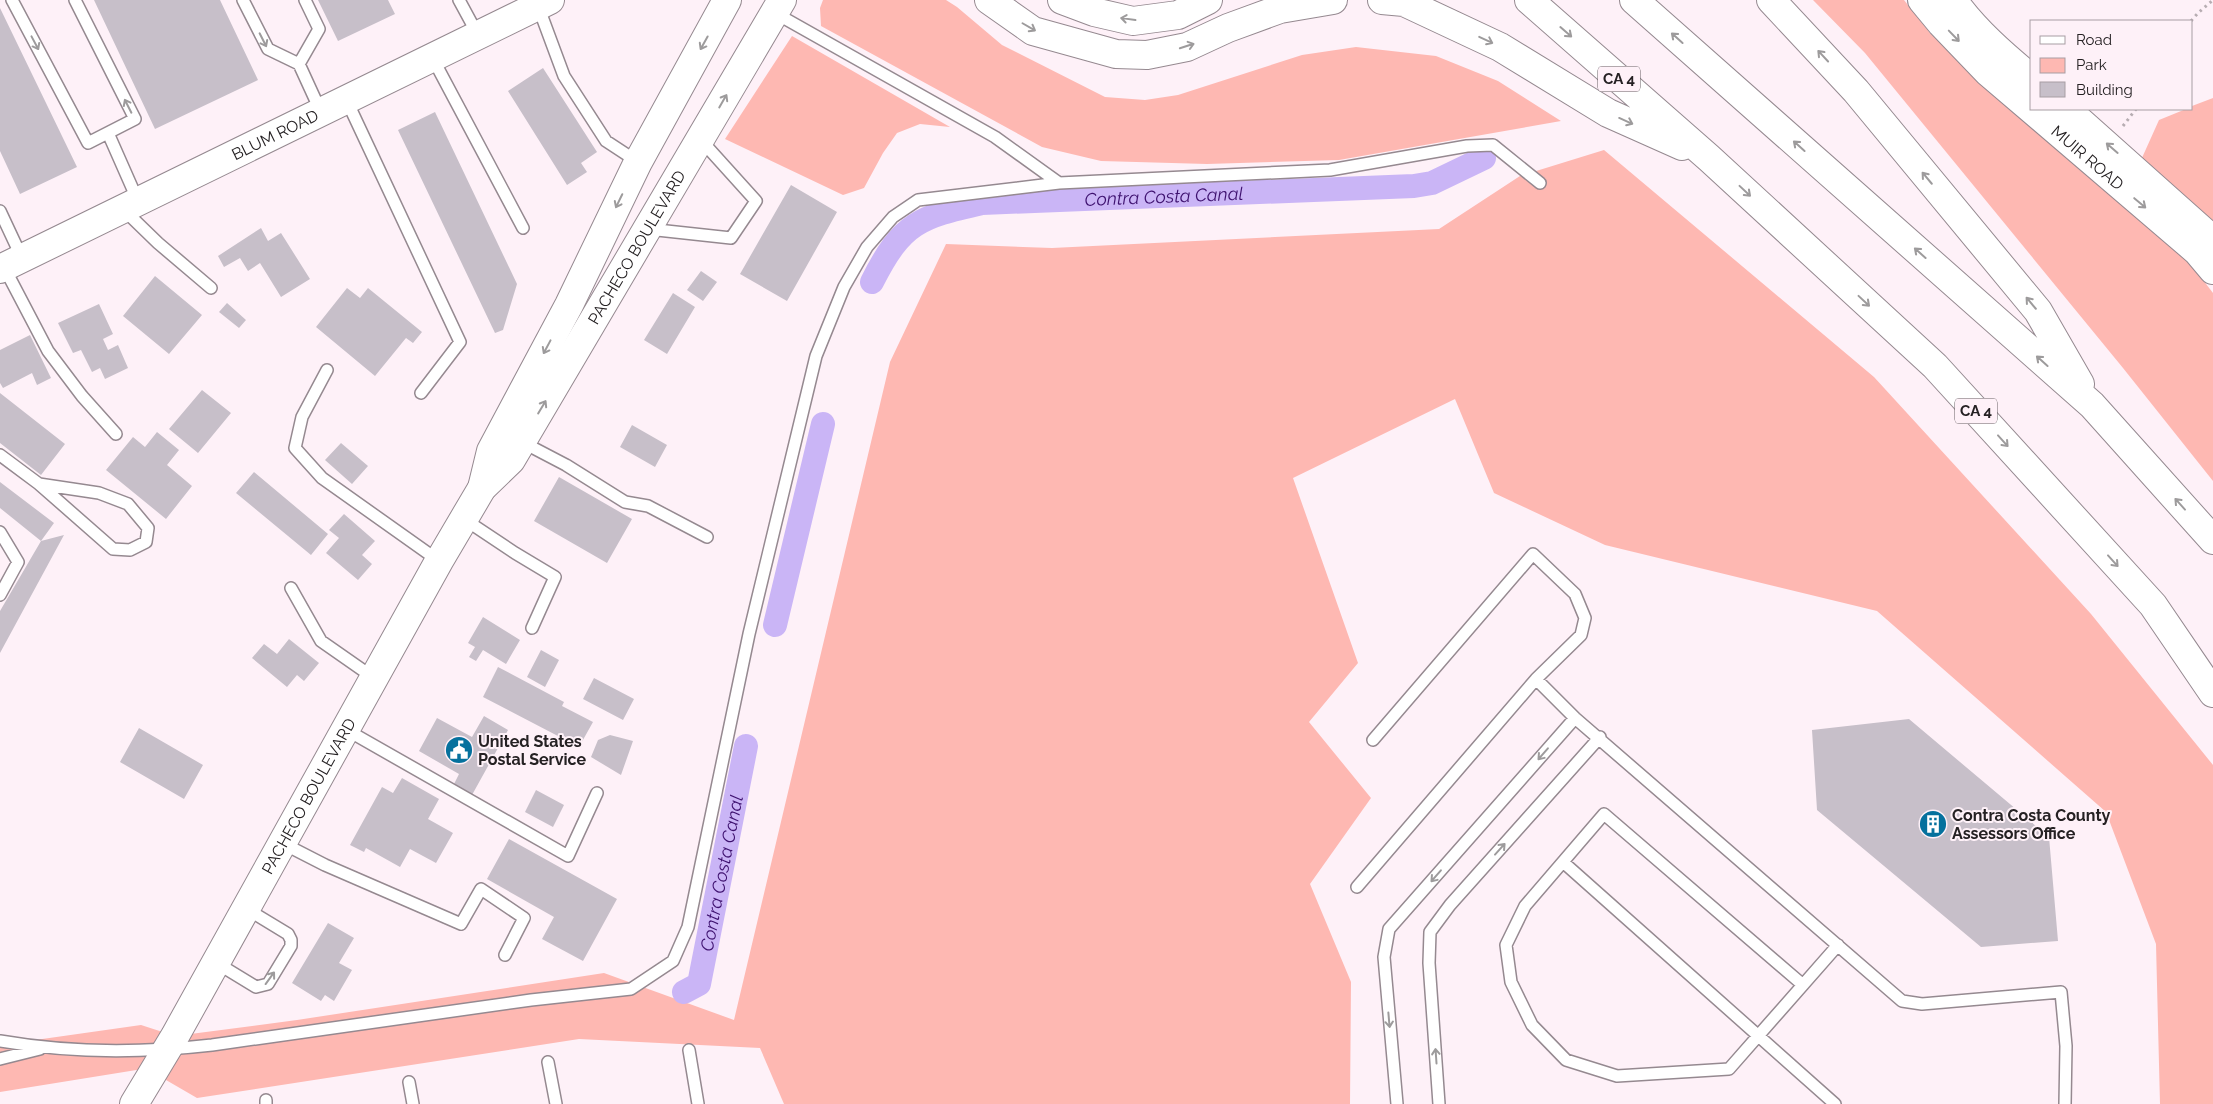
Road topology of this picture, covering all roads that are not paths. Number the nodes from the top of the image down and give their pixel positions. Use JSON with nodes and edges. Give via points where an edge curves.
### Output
{"nodes":[{"id":1,"x":12,"y":0,"type":"edge"},
{"id":2,"x":75,"y":0,"type":"edge"},
{"id":3,"x":243,"y":0,"type":"edge"},
{"id":4,"x":305,"y":0,"type":"edge"},
{"id":5,"x":459,"y":0,"type":"edge"},
{"id":6,"x":727,"y":0,"type":"edge"},
{"id":7,"x":989,"y":0,"type":"edge"},
{"id":8,"x":1062,"y":0,"type":"edge"},
{"id":9,"x":1208,"y":0,"type":"edge"},
{"id":10,"x":1333,"y":0,"type":"edge"},
{"id":11,"x":1382,"y":0,"type":"edge"},
{"id":12,"x":1529,"y":0,"type":"edge"},
{"id":13,"x":1634,"y":0,"type":"edge"},
{"id":14,"x":1771,"y":0,"type":"edge"},
{"id":15,"x":1922,"y":0,"type":"edge"},
{"id":16,"x":1953,"y":0,"type":"edge"},
{"id":17,"x":534,"y":4,"type":"edge"},
{"id":18,"x":779,"y":6,"type":"edge"},
{"id":19,"x":478,"y":35,"type":"junction"},
{"id":20,"x":432,"y":58,"type":"junction"},
{"id":21,"x":299,"y":64,"type":"junction"},
{"id":22,"x":2030,"y":77,"type":"edge"},
{"id":23,"x":346,"y":99,"type":"junction"},
{"id":24,"x":2030,"y":108,"type":"edge"},
{"id":25,"x":2032,"y":110,"type":"edge"},
{"id":26,"x":2067,"y":110,"type":"edge"},
{"id":27,"x":321,"y":112,"type":"junction"},
{"id":28,"x":108,"y":133,"type":"junction"},
{"id":29,"x":700,"y":139,"type":"junction"},
{"id":30,"x":1709,"y":158,"type":"junction"},
{"id":31,"x":638,"y":162,"type":"junction"},
{"id":32,"x":1059,"y":183,"type":"junction"},
{"id":33,"x":1540,"y":183,"type":"dead end"},
{"id":34,"x":130,"y":205,"type":"junction"},
{"id":35,"x":0,"y":211,"type":"edge"},
{"id":36,"x":523,"y":228,"type":"dead end"},
{"id":37,"x":648,"y":229,"type":"junction"},
{"id":38,"x":2213,"y":240,"type":"edge"},
{"id":39,"x":9,"y":264,"type":"edge"},
{"id":40,"x":2213,"y":270,"type":"edge"},
{"id":41,"x":211,"y":288,"type":"dead end"},
{"id":42,"x":327,"y":370,"type":"dead end"},
{"id":43,"x":421,"y":393,"type":"dead end"},
{"id":44,"x":2092,"y":405,"type":"junction"},
{"id":45,"x":116,"y":434,"type":"dead end"},
{"id":46,"x":522,"y":442,"type":"junction"},
{"id":47,"x":0,"y":455,"type":"edge"},
{"id":48,"x":39,"y":484,"type":"junction"},
{"id":49,"x":482,"y":488,"type":"junction"},
{"id":50,"x":464,"y":519,"type":"junction"},
{"id":51,"x":0,"y":532,"type":"edge"},
{"id":52,"x":706,"y":537,"type":"dead end"},
{"id":53,"x":2213,"y":540,"type":"edge"},
{"id":54,"x":439,"y":562,"type":"junction"},
{"id":55,"x":291,"y":588,"type":"dead end"},
{"id":56,"x":0,"y":594,"type":"edge"},
{"id":57,"x":532,"y":628,"type":"dead end"},
{"id":58,"x":374,"y":678,"type":"junction"},
{"id":59,"x":1536,"y":679,"type":"junction"},
{"id":60,"x":2213,"y":693,"type":"edge"},
{"id":61,"x":1575,"y":718,"type":"junction"},
{"id":62,"x":345,"y":729,"type":"junction"},
{"id":63,"x":1600,"y":738,"type":"junction"},
{"id":64,"x":1373,"y":740,"type":"dead end"},
{"id":65,"x":597,"y":793,"type":"dead end"},
{"id":66,"x":282,"y":843,"type":"junction"},
{"id":67,"x":1563,"y":862,"type":"junction"},
{"id":68,"x":1358,"y":887,"type":"dead end"},
{"id":69,"x":245,"y":908,"type":"junction"},
{"id":70,"x":1838,"y":945,"type":"junction"},
{"id":71,"x":505,"y":955,"type":"dead end"},
{"id":72,"x":215,"y":962,"type":"junction"},
{"id":73,"x":1803,"y":985,"type":"junction"},
{"id":74,"x":1758,"y":1035,"type":"junction"},
{"id":75,"x":0,"y":1041,"type":"edge"},
{"id":76,"x":43,"y":1048,"type":"junction"},
{"id":77,"x":167,"y":1050,"type":"junction"},
{"id":78,"x":689,"y":1050,"type":"dead end"},
{"id":79,"x":0,"y":1059,"type":"edge"},
{"id":80,"x":548,"y":1062,"type":"dead end"},
{"id":81,"x":409,"y":1082,"type":"dead end"},
{"id":82,"x":134,"y":1104,"type":"edge"},
{"id":83,"x":413,"y":1104,"type":"edge"},
{"id":84,"x":556,"y":1104,"type":"edge"},
{"id":85,"x":698,"y":1104,"type":"edge"},
{"id":86,"x":1397,"y":1104,"type":"edge"},
{"id":87,"x":1439,"y":1104,"type":"edge"},
{"id":88,"x":1836,"y":1104,"type":"edge"},
{"id":89,"x":2065,"y":1104,"type":"edge"}],
"edges":[{"from":1,"to":28,"type":"lane","one_way":true,"via":[[88,143]]},
{"from":28,"to":2,"type":"lane","one_way":true,"via":[[135,119]]},
{"from":3,"to":21,"type":"lane","one_way":true,"via":[[268,49]]},
{"from":4,"to":21,"type":"lane","via":[[319,29]]},
{"from":5,"to":19,"type":"lane"},
{"from":6,"to":31,"type":"main road","name":"PACHECO BOULEVARD","one_way":true},
{"from":7,"to":10,"type":"main road","one_way":true,"via":[[1033,31],[1116,54],[1147,55],[1187,47],[1280,9]]},
{"from":9,"to":8,"type":"main road","one_way":true,"via":[[1178,15],[1133,21]]},
{"from":11,"to":30,"type":"main road","one_way":true,"via":[[1404,2],[1500,47],[1608,113]]},
{"from":12,"to":30,"type":"main road","number":"CA 4","one_way":true},
{"from":44,"to":13,"type":"main road","one_way":true},
{"from":44,"to":14,"type":"main road","one_way":true,"via":[[2038,311],[1856,92]]},
{"from":15,"to":24,"type":"main road","name":"MUIR ROAD","one_way":true,"via":[[1988,72]]},
{"from":16,"to":22,"type":"main road","via":[[2011,62]]},
{"from":17,"to":19,"type":"main road","name":"BLUM ROAD"},
{"from":17,"to":31,"type":"lane","via":[[564,76],[606,141]]},
{"from":29,"to":18,"type":"main road","name":"PACHECO BOULEVARD","one_way":true},
{"from":18,"to":32,"type":"lane","via":[[995,137]]},
{"from":19,"to":20,"type":"main road","name":"BLUM ROAD"},
{"from":20,"to":23,"type":"main road","name":"BLUM ROAD"},
{"from":20,"to":36,"type":"lane"},
{"from":21,"to":27,"type":"lane"},
{"from":23,"to":27,"type":"main road","name":"BLUM ROAD"},
{"from":23,"to":43,"type":"lane","via":[[460,342]]},
{"from":25,"to":40,"type":"main road","name":"MUIR ROAD","one_way":true,"via":[[2197,251]]},
{"from":38,"to":26,"type":"main road","name":"MUIR ROAD","one_way":true},
{"from":27,"to":34,"type":"main road","name":"BLUM ROAD"},
{"from":28,"to":34,"type":"lane"},
{"from":29,"to":37,"type":"main road","name":"PACHECO BOULEVARD"},
{"from":29,"to":37,"type":"lane","via":[[756,201],[731,238]]},
{"from":30,"to":60,"type":"main road","number":"CA 4","one_way":true,"via":[[1935,366],[2153,606]]},
{"from":31,"to":49,"type":"main road","name":"PACHECO BOULEVARD","one_way":true,"via":[[492,451]]},
{"from":32,"to":33,"type":"lane","via":[[1330,170],[1467,146],[1494,145]]},
{"from":32,"to":77,"type":"lane","via":[[918,200],[893,217],[867,246],[844,288],[816,356],[749,634],[688,927],[673,962],[632,990],[522,1001]]},
{"from":34,"to":39,"type":"main road","name":"BLUM ROAD"},
{"from":34,"to":41,"type":"lane","via":[[158,243]]},
{"from":35,"to":39,"type":"lane"},
{"from":46,"to":37,"type":"main road","name":"PACHECO BOULEVARD","one_way":true},
{"from":39,"to":45,"type":"lane","via":[[48,351]]},
{"from":42,"to":54,"type":"lane","via":[[302,417],[294,448],[322,478]]},
{"from":53,"to":44,"type":"main road","one_way":true},
{"from":46,"to":49,"type":"main road","name":"PACHECO BOULEVARD","via":[[511,460]]},
{"from":46,"to":52,"type":"lane","via":[[566,464],[626,502],[648,506]]},
{"from":47,"to":48,"type":"lane"},
{"from":48,"to":48,"type":"lane","via":[[113,549],[130,550],[146,542],[148,528],[128,504],[99,493]]},
{"from":49,"to":50,"type":"main road","name":"PACHECO BOULEVARD"},
{"from":50,"to":54,"type":"main road","name":"PACHECO BOULEVARD"},
{"from":50,"to":57,"type":"lane","via":[[556,577]]},
{"from":51,"to":56,"type":"lane","via":[[18,562]]},
{"from":54,"to":58,"type":"main road","name":"PACHECO BOULEVARD"},
{"from":55,"to":58,"type":"lane","via":[[321,641]]},
{"from":58,"to":62,"type":"main road","name":"PACHECO BOULEVARD"},
{"from":59,"to":61,"type":"lane"},
{"from":59,"to":64,"type":"lane","via":[[1581,635],[1585,618],[1575,594],[1533,554]]},
{"from":59,"to":68,"type":"lane"},
{"from":61,"to":63,"type":"lane"},
{"from":61,"to":86,"type":"lane","one_way":true,"via":[[1389,930],[1384,957]]},
{"from":62,"to":65,"type":"lane","via":[[568,856]]},
{"from":62,"to":66,"type":"main road","name":"PACHECO BOULEVARD"},
{"from":63,"to":70,"type":"lane"},
{"from":87,"to":63,"type":"lane","one_way":true,"via":[[1429,962],[1430,932],[1450,905]]},
{"from":66,"to":69,"type":"main road","name":"PACHECO BOULEVARD"},
{"from":66,"to":71,"type":"lane","via":[[461,924],[481,889],[524,918]]},
{"from":67,"to":73,"type":"lane","via":[[1604,814]]},
{"from":67,"to":74,"type":"lane"},
{"from":67,"to":74,"type":"lane","via":[[1525,906],[1506,945],[1512,982],[1532,1025],[1566,1060],[1617,1076],[1729,1069]]},
{"from":69,"to":72,"type":"main road","name":"PACHECO BOULEVARD"},
{"from":72,"to":69,"type":"lane","one_way":true,"via":[[262,987],[268,984],[291,946],[288,934]]},
{"from":70,"to":73,"type":"lane"},
{"from":70,"to":89,"type":"lane","via":[[1902,1001],[1922,1004],[2061,992],[2066,1046]]},
{"from":72,"to":77,"type":"main road","name":"PACHECO BOULEVARD"},
{"from":73,"to":74,"type":"lane"},
{"from":74,"to":88,"type":"lane"},
{"from":75,"to":76,"type":"lane"},
{"from":76,"to":77,"type":"lane"},
{"from":76,"to":79,"type":"lane"},
{"from":77,"to":82,"type":"main road","name":"PACHECO BOULEVARD"},
{"from":78,"to":85,"type":"lane"},
{"from":80,"to":84,"type":"lane"},
{"from":81,"to":83,"type":"lane"}]}
